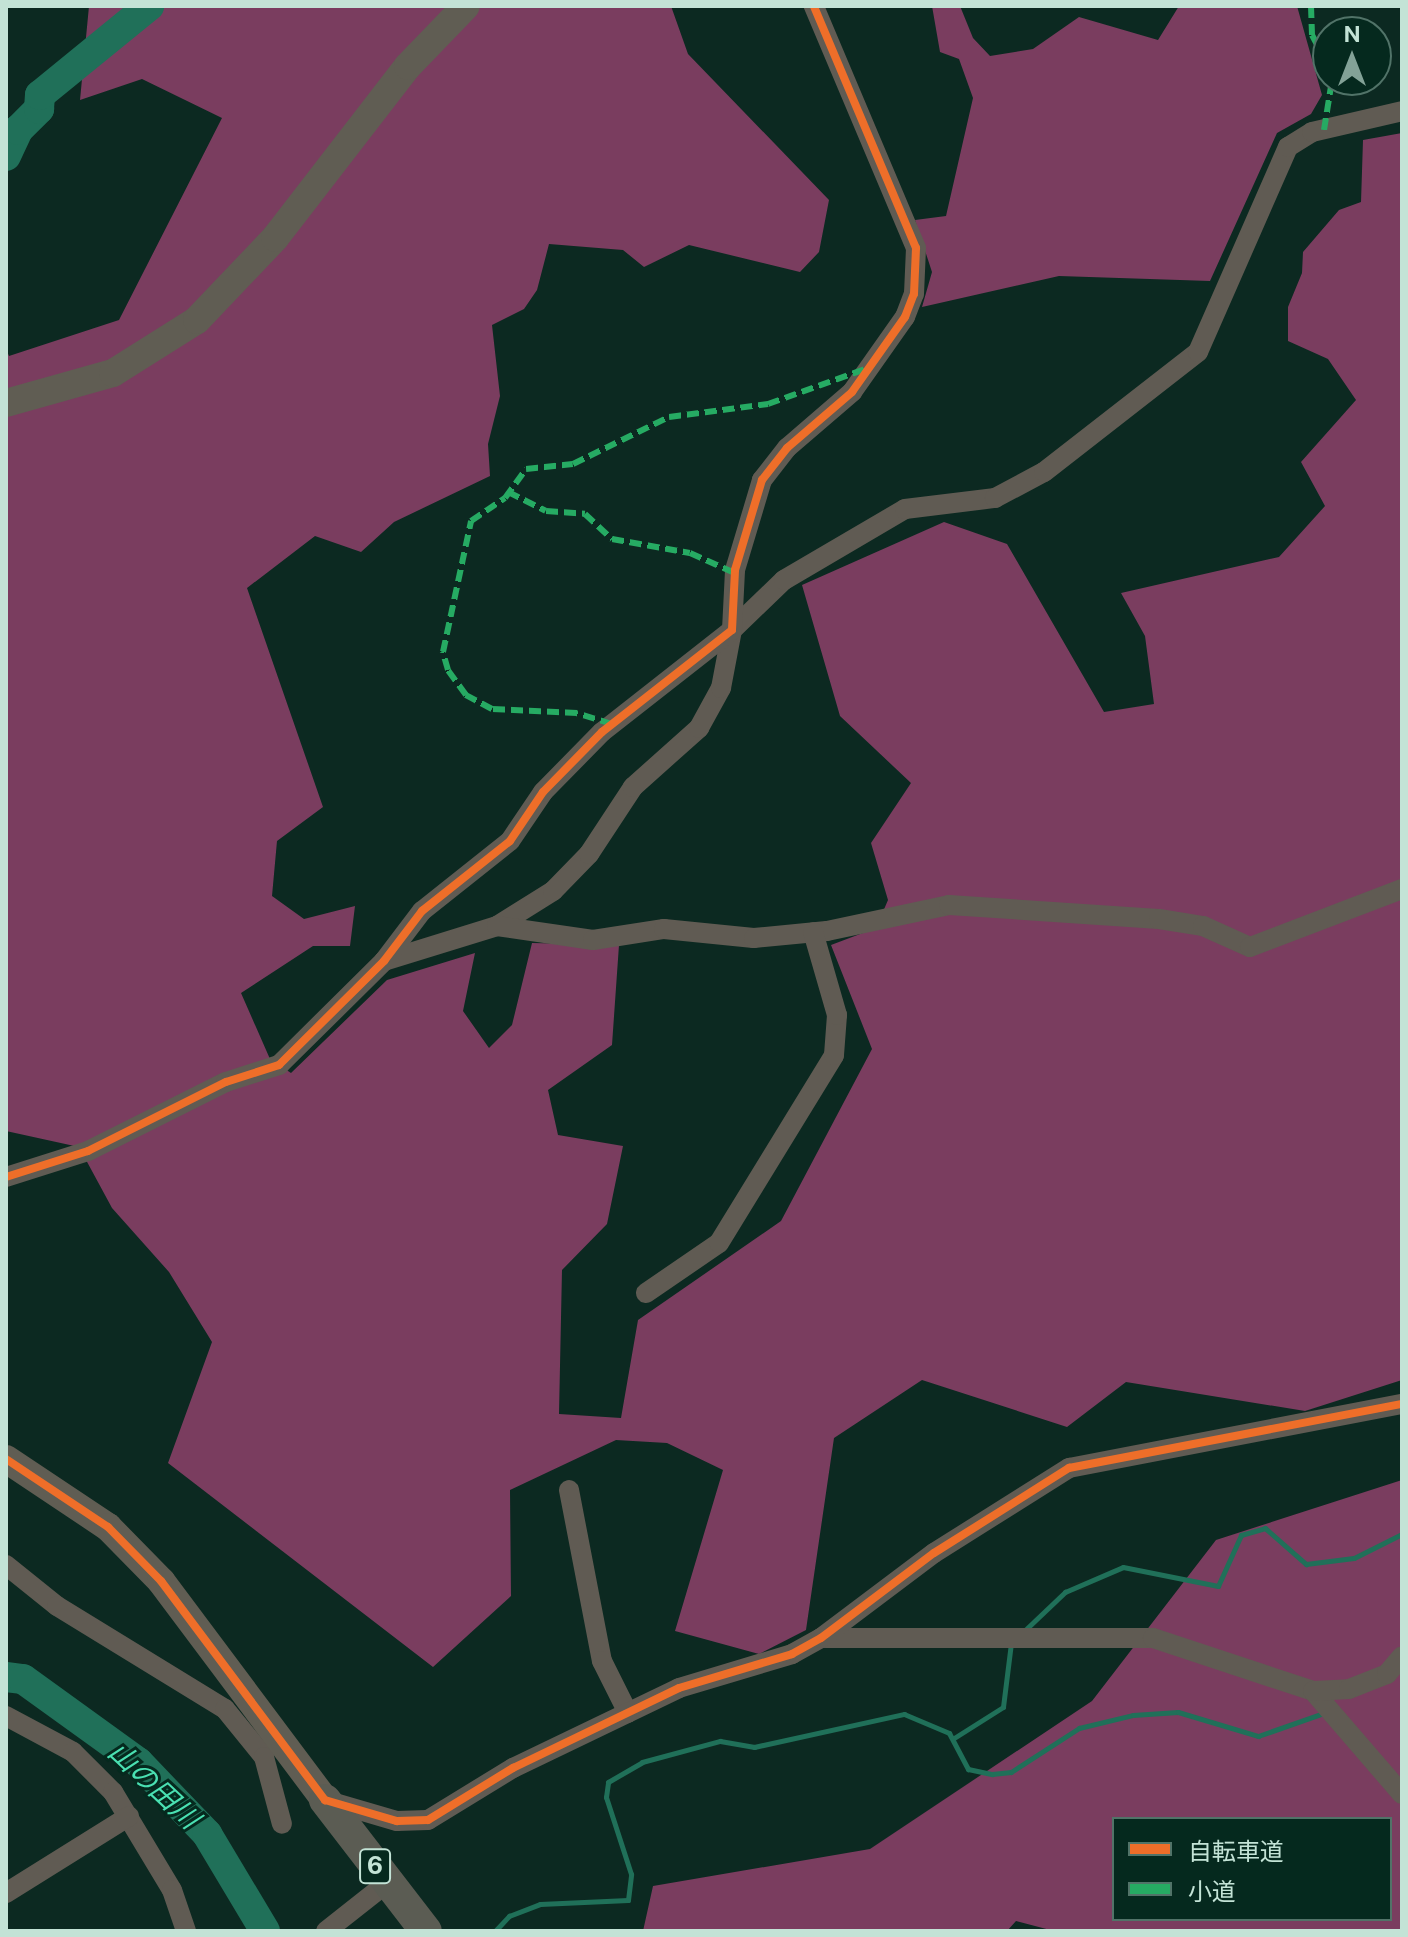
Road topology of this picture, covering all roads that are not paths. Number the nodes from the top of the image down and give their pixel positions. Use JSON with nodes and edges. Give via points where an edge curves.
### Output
{"nodes":[{"id":1,"x":466,"y":6,"type":"edge"},
{"id":2,"x":814,"y":6,"type":"edge"},
{"id":3,"x":1402,"y":111,"type":"edge"},
{"id":4,"x":6,"y":403,"type":"edge"},
{"id":5,"x":732,"y":630,"type":"junction"},
{"id":6,"x":1402,"y":889,"type":"edge"},
{"id":7,"x":497,"y":926,"type":"junction"},
{"id":8,"x":813,"y":932,"type":"junction"},
{"id":9,"x":384,"y":961,"type":"junction"},
{"id":10,"x":6,"y":1177,"type":"edge"},
{"id":11,"x":646,"y":1293,"type":"dead end"},
{"id":12,"x":1402,"y":1404,"type":"edge"},
{"id":13,"x":7,"y":1460,"type":"edge"},
{"id":14,"x":569,"y":1490,"type":"dead end"},
{"id":15,"x":6,"y":1565,"type":"edge"},
{"id":16,"x":821,"y":1638,"type":"junction"},
{"id":17,"x":1402,"y":1656,"type":"edge"},
{"id":18,"x":1313,"y":1691,"type":"junction"},
{"id":19,"x":628,"y":1713,"type":"junction"},
{"id":20,"x":6,"y":1716,"type":"edge"},
{"id":21,"x":1402,"y":1794,"type":"edge"},
{"id":22,"x":325,"y":1800,"type":"junction"},
{"id":23,"x":129,"y":1816,"type":"junction"},
{"id":24,"x":282,"y":1824,"type":"dead end"},
{"id":25,"x":388,"y":1882,"type":"junction"},
{"id":26,"x":6,"y":1893,"type":"edge"},
{"id":27,"x":186,"y":1931,"type":"edge"},
{"id":28,"x":326,"y":1931,"type":"edge"},
{"id":29,"x":426,"y":1931,"type":"edge"}],
"edges":[{"from":1,"to":4,"type":"street","via":[[408,66],[275,238],[197,320],[113,373]]},
{"from":2,"to":5,"type":"street","via":[[916,248],[914,294],[905,317],[852,392],[787,448],[762,480],[735,570]]},
{"from":3,"to":5,"type":"street","via":[[1312,132],[1288,147],[1198,352],[1044,472],[995,498],[930,502],[897,512],[813,559]]},
{"from":5,"to":7,"type":"street","via":[[721,688],[699,728],[633,787],[589,854],[553,891]]},
{"from":5,"to":9,"type":"street","via":[[602,732],[543,792],[510,841],[422,911]]},
{"from":6,"to":8,"type":"street","via":[[1250,947],[1203,926],[1159,919],[949,905]]},
{"from":7,"to":8,"type":"street","via":[[593,940],[664,929],[754,938]]},
{"from":7,"to":9,"type":"street"},
{"from":8,"to":11,"type":"street","via":[[835,1003],[834,1055],[719,1243]]},
{"from":9,"to":10,"type":"street","via":[[279,1065],[226,1082],[88,1151]]},
{"from":12,"to":16,"type":"street","via":[[1069,1468],[934,1553]]},
{"from":13,"to":22,"type":"street","via":[[108,1527],[161,1581]]},
{"from":14,"to":19,"type":"street","via":[[602,1661]]},
{"from":15,"to":24,"type":"street","via":[[57,1606],[225,1709],[264,1757]]},
{"from":16,"to":18,"type":"street","via":[[1153,1638]]},
{"from":16,"to":19,"type":"street"},
{"from":17,"to":18,"type":"street","via":[[1375,1679],[1349,1689]]},
{"from":18,"to":21,"type":"street"},
{"from":19,"to":22,"type":"street","via":[[513,1768],[428,1820],[397,1821]]},
{"from":20,"to":23,"type":"street","via":[[73,1752]]},
{"from":22,"to":25,"type":"main road","number":"6"},
{"from":23,"to":26,"type":"street"},
{"from":23,"to":27,"type":"street","via":[[172,1890]]},
{"from":25,"to":28,"type":"street"},
{"from":25,"to":29,"type":"main road","number":"6"}]}
